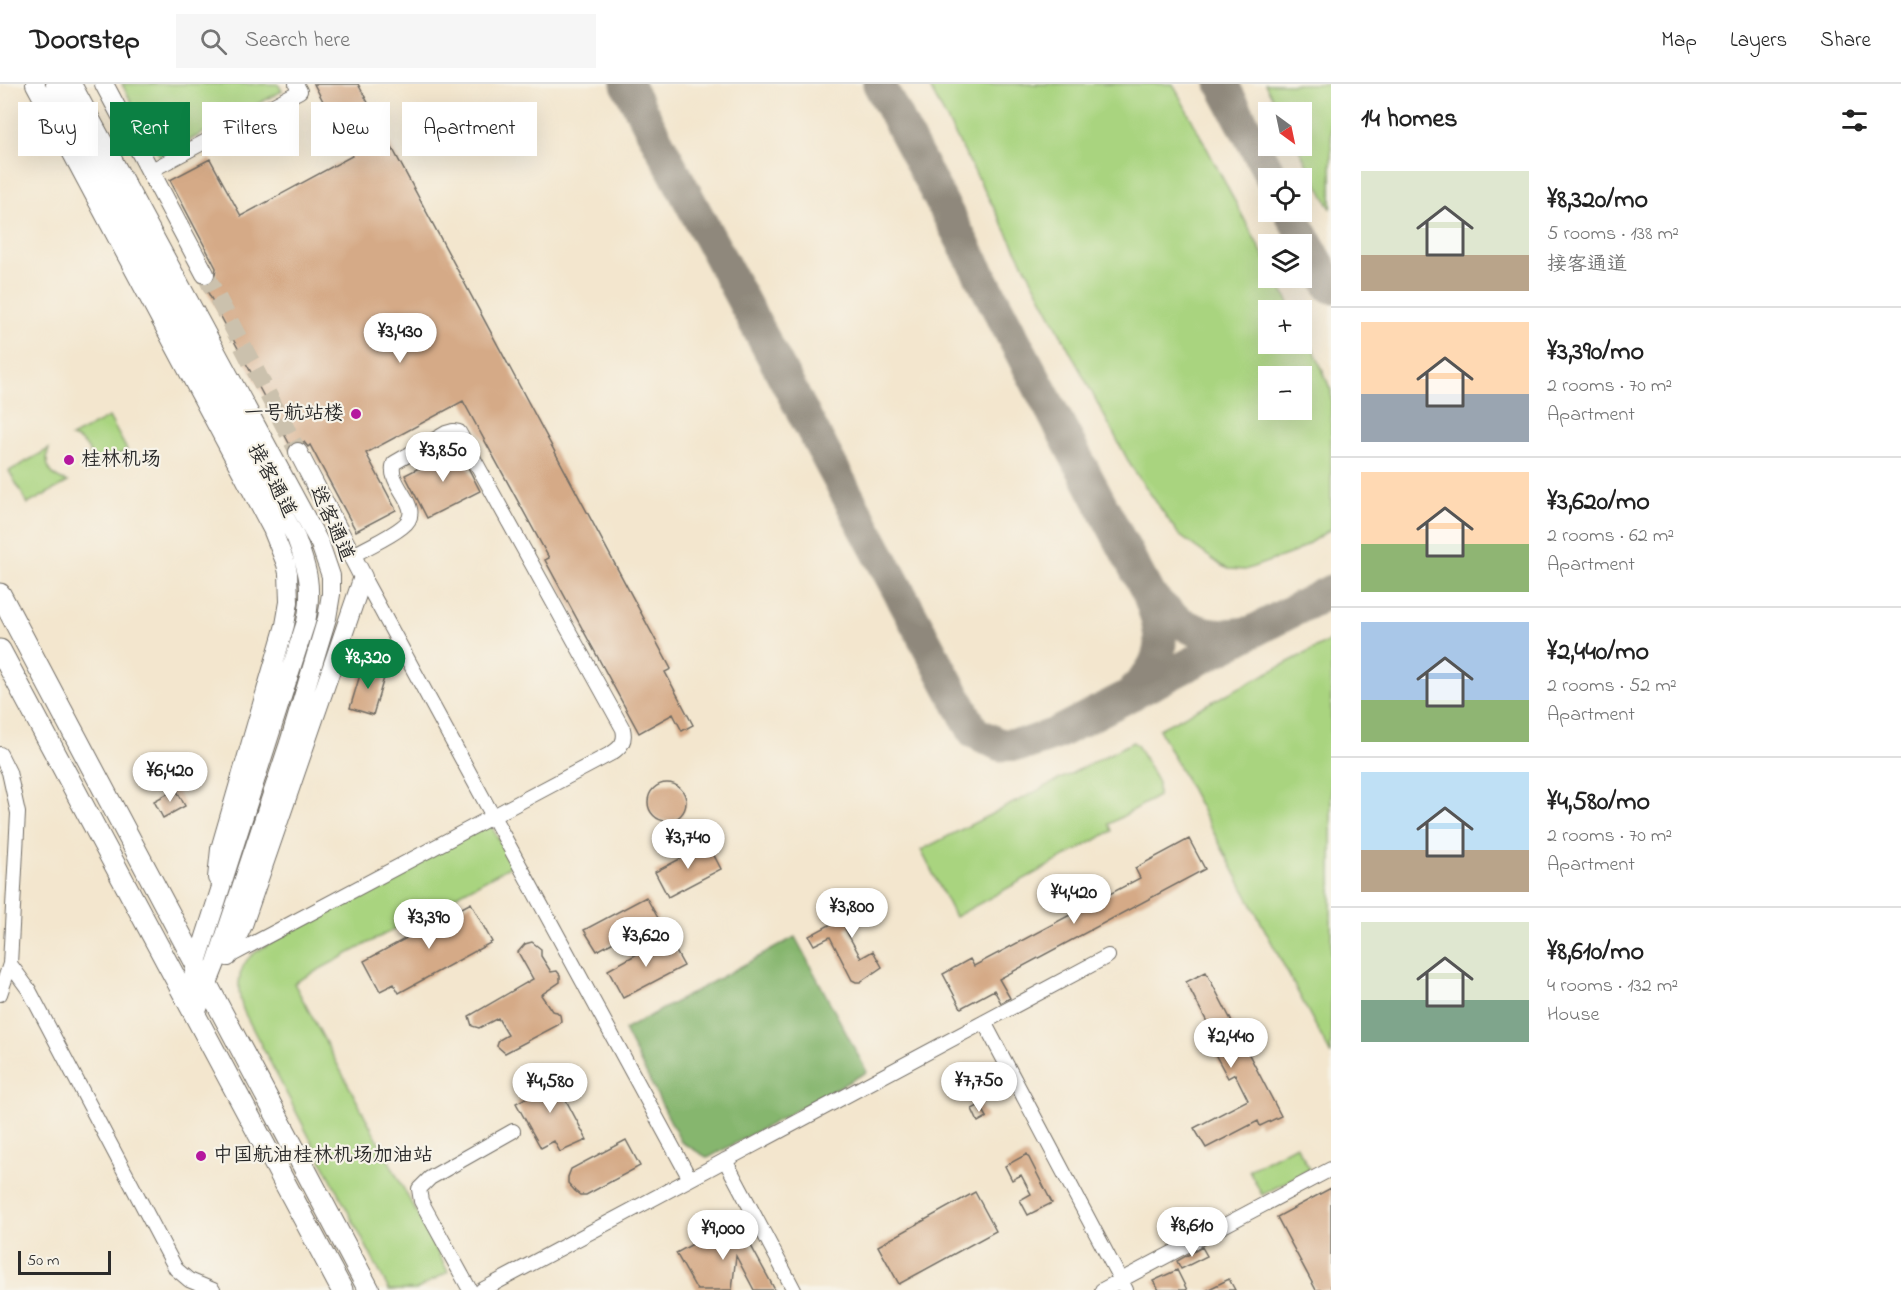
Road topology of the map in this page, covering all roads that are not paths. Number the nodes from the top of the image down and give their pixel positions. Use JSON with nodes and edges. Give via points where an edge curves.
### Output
{"nodes":[{"id":1,"x":35,"y":84,"type":"edge"},
{"id":2,"x":55,"y":84,"type":"edge"},
{"id":3,"x":72,"y":84,"type":"edge"},
{"id":4,"x":104,"y":84,"type":"edge"},
{"id":5,"x":296,"y":84,"type":"edge"},
{"id":6,"x":150,"y":171,"type":"junction"},
{"id":7,"x":205,"y":274,"type":"tunnel mouth"},
{"id":8,"x":298,"y":452,"type":"tunnel mouth"},
{"id":9,"x":352,"y":556,"type":"junction"},
{"id":10,"x":363,"y":577,"type":"junction"},
{"id":11,"x":0,"y":594,"type":"edge"},
{"id":12,"x":0,"y":650,"type":"edge"},
{"id":13,"x":0,"y":754,"type":"edge"},
{"id":14,"x":492,"y":815,"type":"junction"},
{"id":15,"x":218,"y":898,"type":"junction"},
{"id":16,"x":1108,"y":956,"type":"dead end"},
{"id":17,"x":213,"y":962,"type":"junction"},
{"id":18,"x":10,"y":964,"type":"junction"},
{"id":19,"x":208,"y":986,"type":"junction"},
{"id":20,"x":0,"y":994,"type":"edge"},
{"id":21,"x":191,"y":1008,"type":"junction"},
{"id":22,"x":984,"y":1022,"type":"junction"},
{"id":23,"x":513,"y":1131,"type":"dead end"},
{"id":24,"x":725,"y":1160,"type":"junction"},
{"id":25,"x":1331,"y":1169,"type":"edge"},
{"id":26,"x":690,"y":1179,"type":"junction"},
{"id":27,"x":1123,"y":1285,"type":"edge"},
{"id":28,"x":213,"y":1290,"type":"edge"},
{"id":29,"x":342,"y":1290,"type":"edge"},
{"id":30,"x":369,"y":1290,"type":"edge"},
{"id":31,"x":470,"y":1290,"type":"edge"},
{"id":32,"x":482,"y":1290,"type":"edge"},
{"id":33,"x":794,"y":1290,"type":"edge"},
{"id":34,"x":1102,"y":1290,"type":"edge"}],
"edges":[{"from":1,"to":15,"type":"main road","name":"接客通道","via":[[272,529],[286,564],[289,594],[285,625],[220,849]]},
{"from":2,"to":15,"type":"main road","name":"送客通道","via":[[306,563],[311,590],[306,622]]},
{"from":3,"to":17,"type":"main road","name":"送客通道","via":[[327,561],[331,588],[327,618]]},
{"from":4,"to":6,"type":"main road"},
{"from":5,"to":6,"type":"street","via":[[300,91]]},
{"from":6,"to":7,"type":"main road"},
{"from":8,"to":9,"type":"main road","name":"接客通道"},
{"from":9,"to":10,"type":"main road","name":"接客通道"},
{"from":9,"to":14,"type":"street","via":[[409,519],[410,507],[393,472],[394,463],[446,433],[460,433],[624,734],[621,746],[612,753]]},
{"from":10,"to":14,"type":"street"},
{"from":10,"to":17,"type":"main road","via":[[243,926]]},
{"from":11,"to":17,"type":"highway"},
{"from":12,"to":21,"type":"highway"},
{"from":13,"to":18,"type":"street","via":[[9,772],[18,813]]},
{"from":14,"to":17,"type":"street"},
{"from":14,"to":26,"type":"street"},
{"from":15,"to":17,"type":"main road","name":"送客通道"},
{"from":16,"to":22,"type":"street"},
{"from":17,"to":19,"type":"highway"},
{"from":17,"to":21,"type":"main road","name":"送客通道"},
{"from":18,"to":20,"type":"street"},
{"from":18,"to":28,"type":"street","via":[[29,990],[176,1269],[189,1280]]},
{"from":19,"to":21,"type":"main road"},
{"from":19,"to":30,"type":"highway"},
{"from":21,"to":29,"type":"highway"},
{"from":22,"to":24,"type":"street"},
{"from":22,"to":27,"type":"street"},
{"from":23,"to":31,"type":"street","via":[[430,1178],[419,1189],[420,1201]]},
{"from":24,"to":26,"type":"street"},
{"from":24,"to":33,"type":"street"},
{"from":25,"to":27,"type":"street"},
{"from":26,"to":32,"type":"street"},
{"from":27,"to":34,"type":"street"}]}
